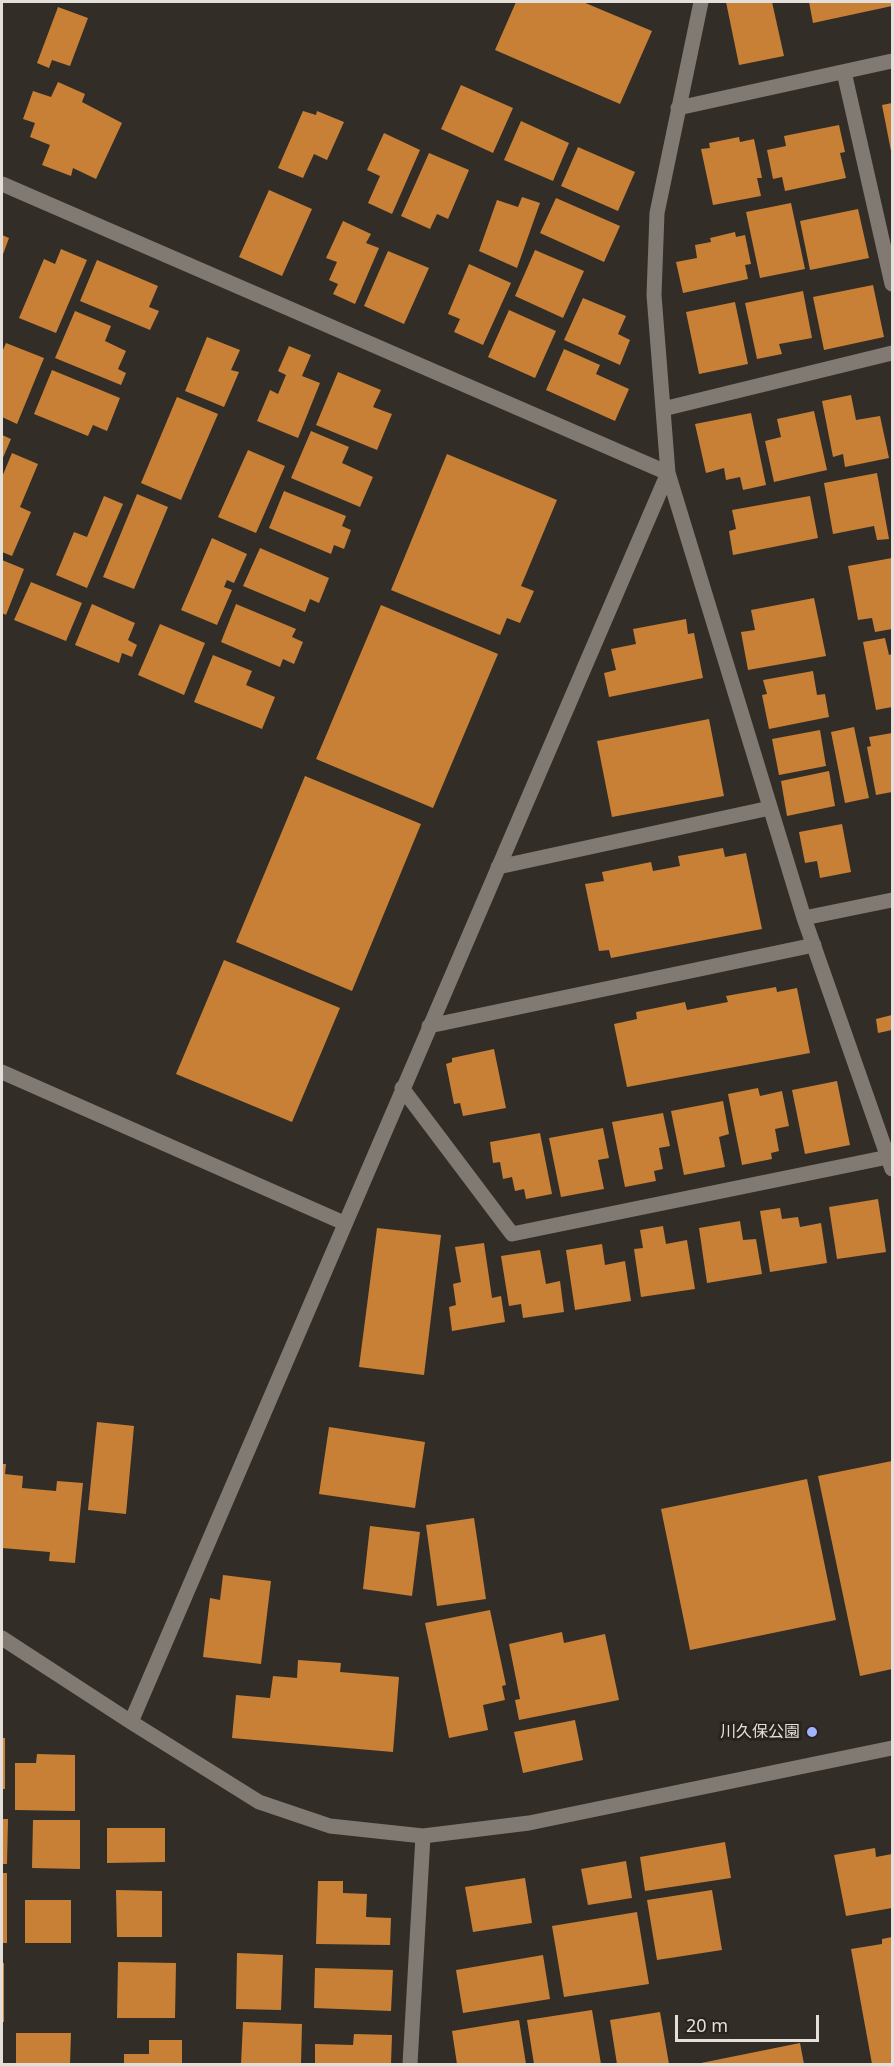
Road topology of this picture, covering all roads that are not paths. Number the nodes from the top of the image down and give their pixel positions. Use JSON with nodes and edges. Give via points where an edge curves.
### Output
{"nodes":[{"id":1,"x":701,"y":2,"type":"edge"},
{"id":2,"x":892,"y":61,"type":"edge"},
{"id":3,"x":844,"y":72,"type":"junction"},
{"id":4,"x":678,"y":108,"type":"junction"},
{"id":5,"x":2,"y":183,"type":"edge"},
{"id":6,"x":892,"y":284,"type":"edge"},
{"id":7,"x":892,"y":353,"type":"edge"},
{"id":8,"x":663,"y":409,"type":"junction"},
{"id":9,"x":668,"y":473,"type":"junction"},
{"id":10,"x":770,"y":808,"type":"junction"},
{"id":11,"x":498,"y":867,"type":"junction"},
{"id":12,"x":892,"y":900,"type":"edge"},
{"id":13,"x":804,"y":918,"type":"junction"},
{"id":14,"x":814,"y":945,"type":"junction"},
{"id":15,"x":429,"y":1026,"type":"junction"},
{"id":16,"x":2,"y":1072,"type":"edge"},
{"id":17,"x":402,"y":1088,"type":"junction"},
{"id":18,"x":890,"y":1163,"type":"edge"},
{"id":19,"x":344,"y":1223,"type":"junction"},
{"id":20,"x":2,"y":1638,"type":"edge"},
{"id":21,"x":131,"y":1722,"type":"junction"},
{"id":22,"x":892,"y":1748,"type":"edge"},
{"id":23,"x":423,"y":1836,"type":"junction"},
{"id":24,"x":410,"y":2064,"type":"edge"}],
"edges":[{"from":1,"to":4,"type":"street"},
{"from":2,"to":3,"type":"street"},
{"from":3,"to":4,"type":"street"},
{"from":3,"to":6,"type":"street"},
{"from":4,"to":8,"type":"street","via":[[657,213],[654,295]]},
{"from":5,"to":9,"type":"street"},
{"from":7,"to":8,"type":"street"},
{"from":8,"to":9,"type":"street"},
{"from":9,"to":10,"type":"street"},
{"from":9,"to":11,"type":"street"},
{"from":10,"to":11,"type":"street"},
{"from":10,"to":13,"type":"street"},
{"from":11,"to":15,"type":"street"},
{"from":12,"to":13,"type":"street"},
{"from":13,"to":14,"type":"street"},
{"from":14,"to":15,"type":"street"},
{"from":14,"to":18,"type":"street"},
{"from":15,"to":17,"type":"street"},
{"from":16,"to":19,"type":"street"},
{"from":17,"to":18,"type":"street","via":[[512,1234]]},
{"from":17,"to":19,"type":"street"},
{"from":19,"to":21,"type":"street"},
{"from":20,"to":21,"type":"street"},
{"from":21,"to":23,"type":"street","via":[[259,1802],[330,1826]]},
{"from":22,"to":23,"type":"street","via":[[529,1824]]},
{"from":23,"to":24,"type":"street"}]}
